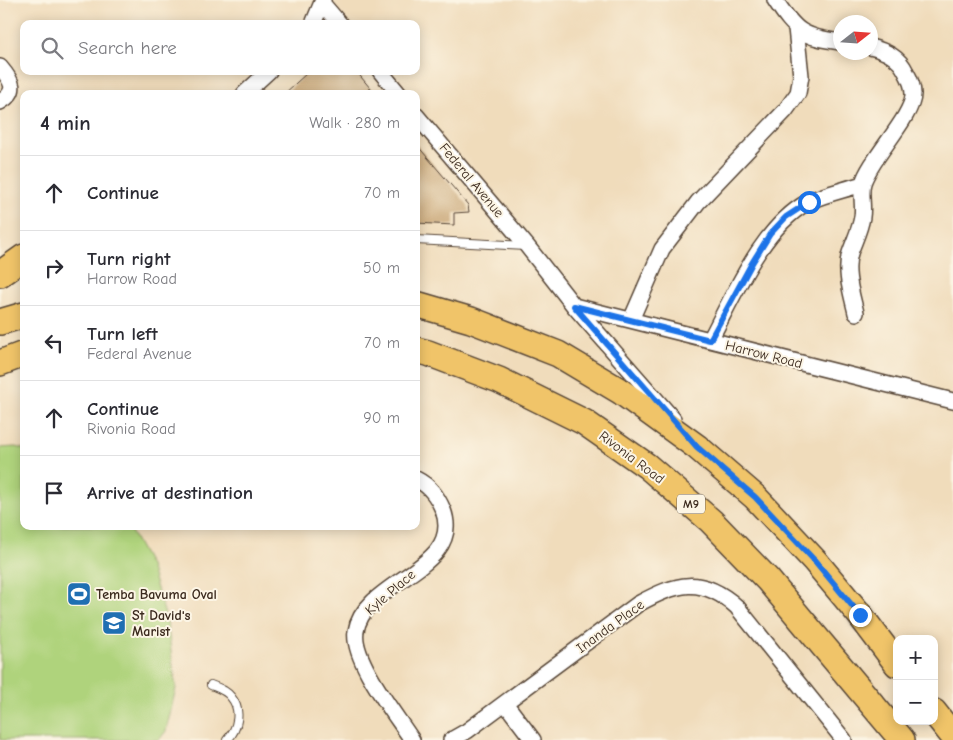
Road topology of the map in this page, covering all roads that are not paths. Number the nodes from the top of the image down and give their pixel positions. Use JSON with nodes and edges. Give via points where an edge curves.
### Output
{"nodes":[{"id":1,"x":775,"y":0,"type":"edge"},
{"id":2,"x":323,"y":2,"type":"edge"},
{"id":3,"x":315,"y":20,"type":"edge"},
{"id":4,"x":337,"y":20,"type":"edge"},
{"id":5,"x":796,"y":28,"type":"junction"},
{"id":6,"x":833,"y":41,"type":"edge"},
{"id":7,"x":878,"y":49,"type":"edge"},
{"id":8,"x":0,"y":67,"type":"edge"},
{"id":9,"x":265,"y":75,"type":"edge"},
{"id":10,"x":383,"y":75,"type":"edge"},
{"id":11,"x":248,"y":90,"type":"edge"},
{"id":12,"x":396,"y":90,"type":"edge"},
{"id":13,"x":0,"y":102,"type":"edge"},
{"id":14,"x":420,"y":120,"type":"edge"},
{"id":15,"x":862,"y":184,"type":"junction"},
{"id":16,"x":420,"y":240,"type":"edge"},
{"id":17,"x":527,"y":246,"type":"junction"},
{"id":18,"x":20,"y":260,"type":"edge"},
{"id":19,"x":0,"y":274,"type":"edge"},
{"id":20,"x":420,"y":305,"type":"edge"},
{"id":21,"x":574,"y":306,"type":"junction"},
{"id":22,"x":856,"y":313,"type":"dead end"},
{"id":23,"x":20,"y":316,"type":"edge"},
{"id":24,"x":631,"y":320,"type":"junction"},
{"id":25,"x":0,"y":322,"type":"edge"},
{"id":26,"x":710,"y":340,"type":"junction"},
{"id":27,"x":420,"y":351,"type":"edge"},
{"id":28,"x":953,"y":401,"type":"edge"},
{"id":29,"x":697,"y":447,"type":"junction"},
{"id":30,"x":420,"y":481,"type":"edge"},
{"id":31,"x":893,"y":659,"type":"edge"},
{"id":32,"x":211,"y":685,"type":"dead end"},
{"id":33,"x":505,"y":703,"type":"junction"},
{"id":34,"x":938,"y":717,"type":"edge"},
{"id":35,"x":953,"y":736,"type":"edge"},
{"id":36,"x":227,"y":740,"type":"edge"},
{"id":37,"x":412,"y":740,"type":"edge"},
{"id":38,"x":451,"y":740,"type":"edge"},
{"id":39,"x":533,"y":740,"type":"edge"},
{"id":40,"x":844,"y":740,"type":"edge"},
{"id":41,"x":902,"y":740,"type":"edge"}],
"edges":[{"from":1,"to":5,"type":"street"},
{"from":2,"to":3,"type":"street"},
{"from":2,"to":4,"type":"street"},
{"from":5,"to":6,"type":"street","via":[[814,38]]},
{"from":5,"to":24,"type":"street","via":[[801,76],[798,93],[785,111],[698,202],[662,249]]},
{"from":7,"to":15,"type":"street","via":[[903,64],[914,96]]},
{"from":8,"to":13,"type":"street","via":[[10,79],[12,88],[9,97]]},
{"from":9,"to":11,"type":"street"},
{"from":10,"to":12,"type":"street"},
{"from":14,"to":17,"type":"street","name":"Federal Avenue"},
{"from":15,"to":22,"type":"street","via":[[863,216],[848,270]]},
{"from":15,"to":26,"type":"street","via":[[809,202],[786,217],[770,234],[752,263]]},
{"from":16,"to":17,"type":"lane"},
{"from":17,"to":21,"type":"street","name":"Federal Avenue"},
{"from":18,"to":19,"type":"main road"},
{"from":20,"to":29,"type":"main road","via":[[471,320],[558,354],[620,391]]},
{"from":21,"to":24,"type":"street","name":"Harrow Road"},
{"from":21,"to":29,"type":"street","name":"Federal Avenue"},
{"from":23,"to":25,"type":"main road"},
{"from":24,"to":26,"type":"street","name":"Harrow Road"},
{"from":26,"to":28,"type":"street","name":"Harrow Road"},
{"from":27,"to":41,"type":"main road","name":"Rivonia Road","number":"M9","via":[[490,376],[584,422],[647,466],[711,521],[768,580]]},
{"from":29,"to":31,"type":"main road","via":[[755,497],[815,561]]},
{"from":30,"to":37,"type":"street","name":"Kyle Place","via":[[438,499],[445,516],[446,532],[442,546],[375,600],[356,630],[356,646],[362,663]]},
{"from":32,"to":36,"type":"lane","via":[[224,690],[236,707],[238,716]]},
{"from":33,"to":38,"type":"street","name":"Inanda Place"},
{"from":33,"to":39,"type":"street"},
{"from":33,"to":40,"type":"street","name":"Inanda Place","via":[[638,604],[663,592],[694,585],[724,595],[737,607]]},
{"from":34,"to":35,"type":"main road"}]}
